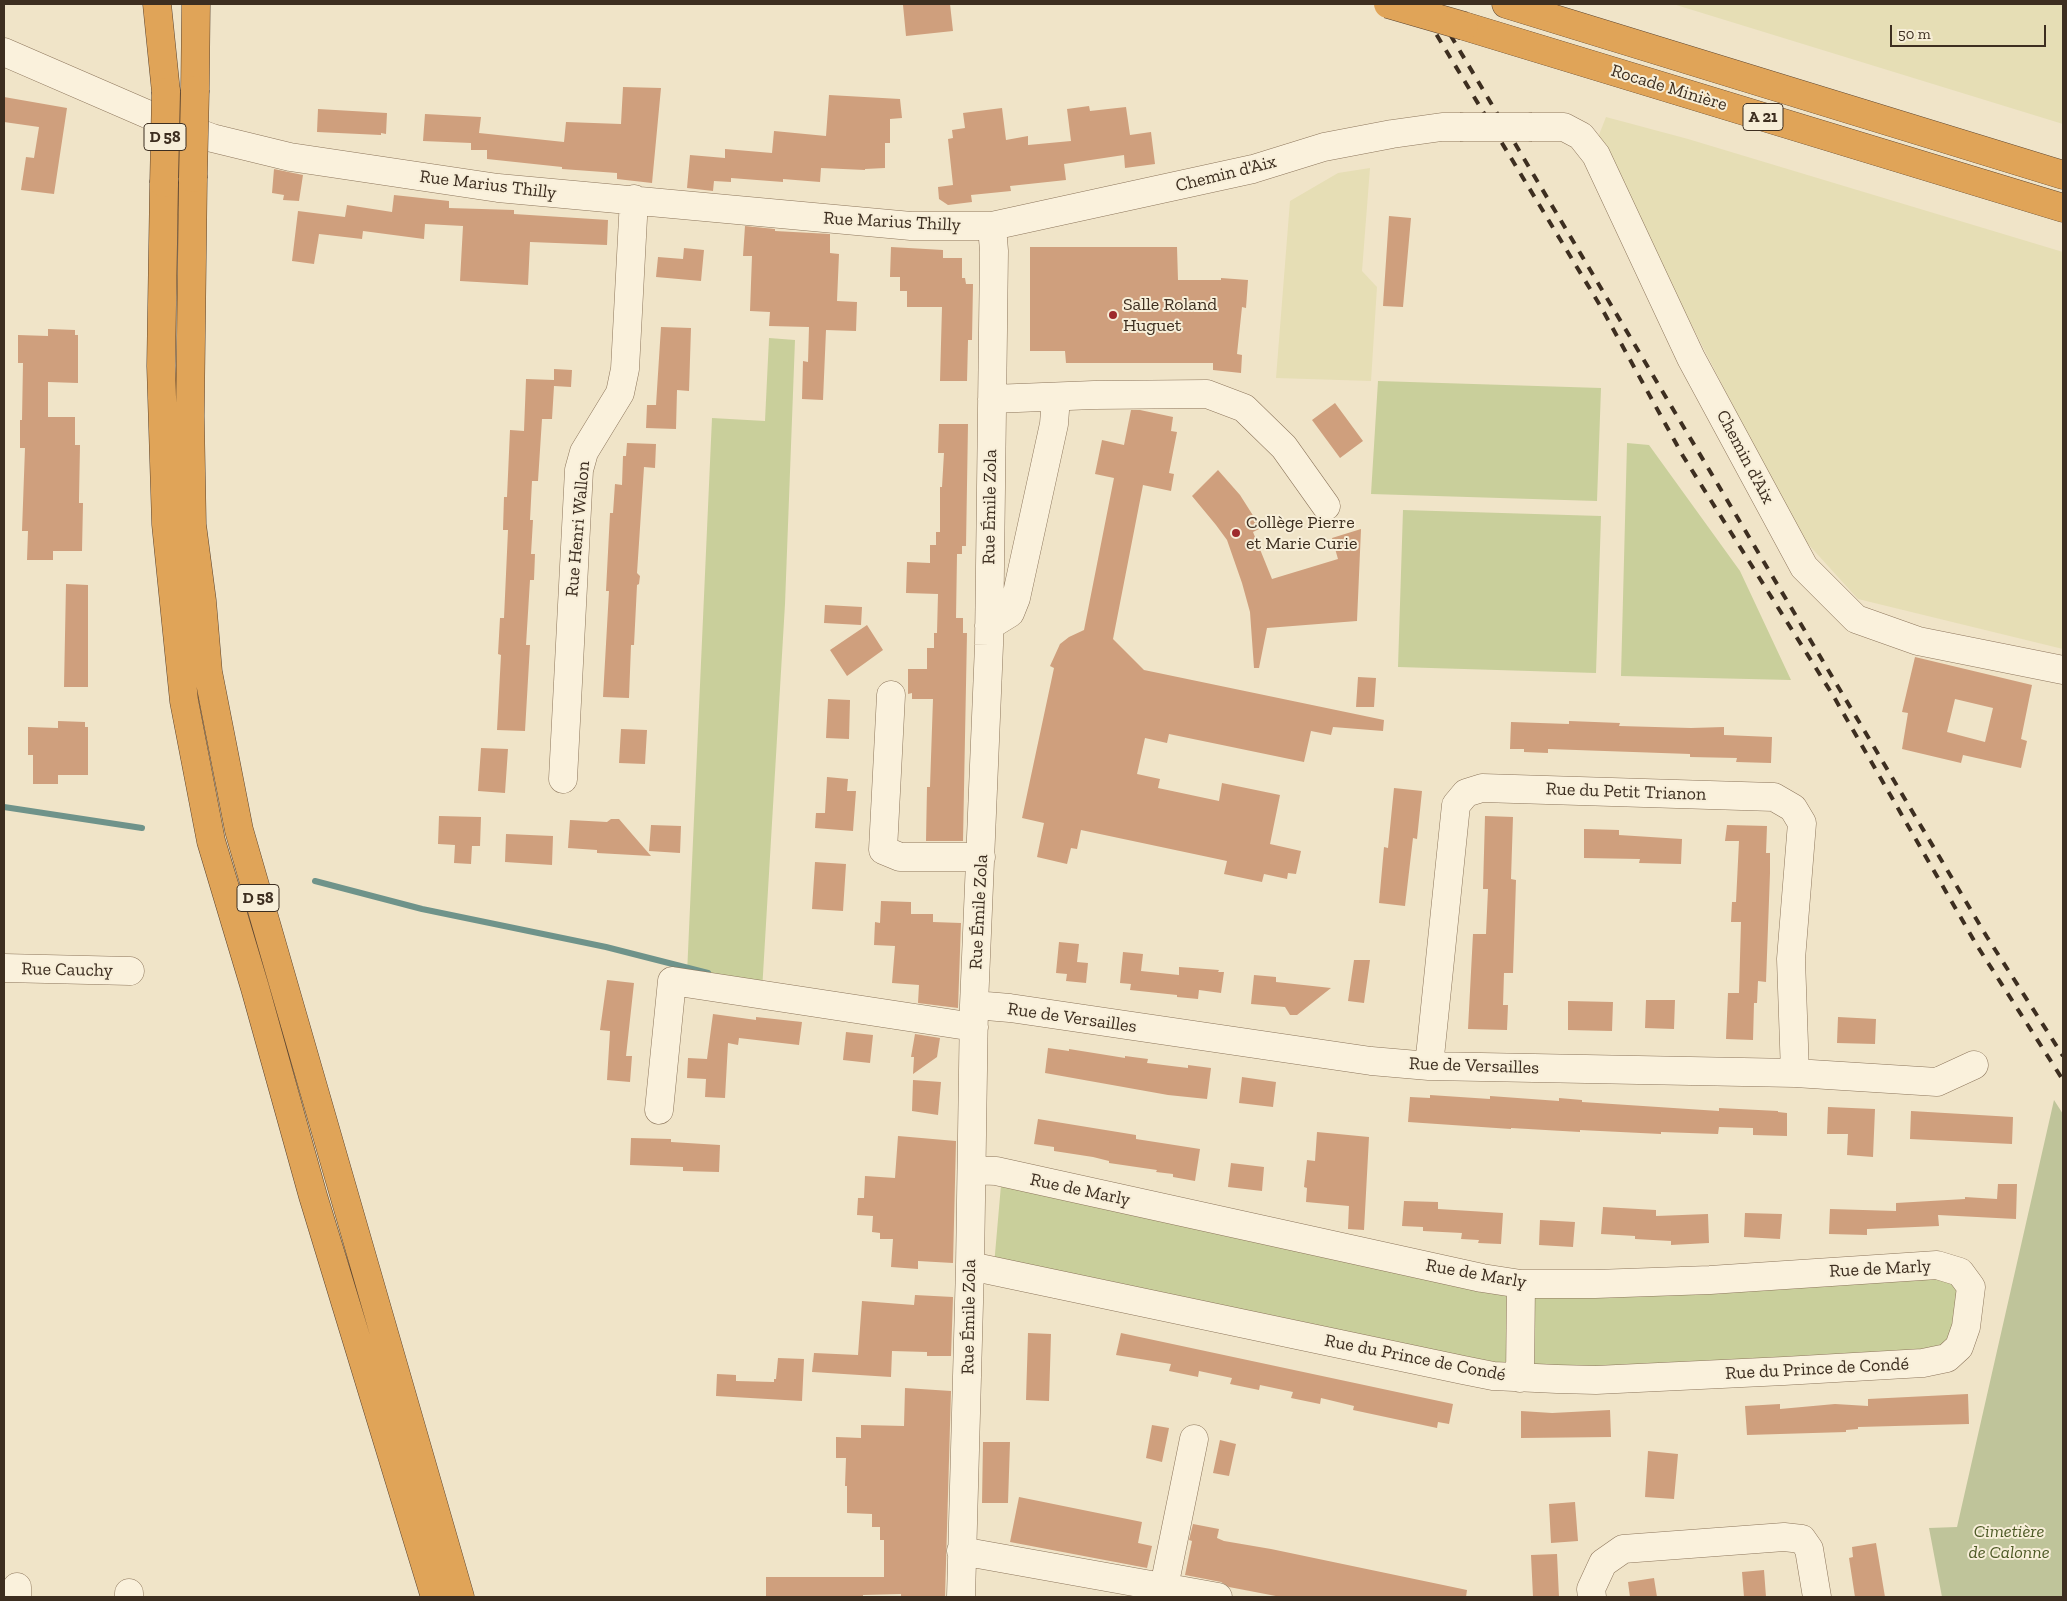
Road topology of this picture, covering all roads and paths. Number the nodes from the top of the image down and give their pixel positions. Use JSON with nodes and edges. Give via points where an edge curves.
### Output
{"nodes":[{"id":1,"x":157,"y":4,"type":"edge"},
{"id":2,"x":167,"y":4,"type":"edge"},
{"id":3,"x":196,"y":4,"type":"edge"},
{"id":4,"x":1388,"y":4,"type":"edge"},
{"id":5,"x":1506,"y":4,"type":"edge"},
{"id":6,"x":4,"y":52,"type":"edge"},
{"id":7,"x":166,"y":92,"type":"junction"},
{"id":8,"x":2063,"y":175,"type":"edge"},
{"id":9,"x":634,"y":199,"type":"junction"},
{"id":10,"x":2063,"y":208,"type":"edge"},
{"id":11,"x":992,"y":226,"type":"junction"},
{"id":12,"x":1056,"y":397,"type":"junction"},
{"id":13,"x":992,"y":399,"type":"junction"},
{"id":14,"x":1326,"y":506,"type":"dead end"},
{"id":15,"x":988,"y":626,"type":"junction"},
{"id":16,"x":2063,"y":670,"type":"edge"},
{"id":17,"x":891,"y":695,"type":"dead end"},
{"id":18,"x":563,"y":779,"type":"dead end"},
{"id":19,"x":981,"y":857,"type":"junction"},
{"id":20,"x":4,"y":968,"type":"edge"},
{"id":21,"x":130,"y":971,"type":"dead end"},
{"id":22,"x":974,"y":1016,"type":"junction"},
{"id":23,"x":1974,"y":1065,"type":"dead end"},
{"id":24,"x":1429,"y":1066,"type":"junction"},
{"id":25,"x":1795,"y":1073,"type":"junction"},
{"id":26,"x":659,"y":1110,"type":"dead end"},
{"id":27,"x":972,"y":1170,"type":"junction"},
{"id":28,"x":970,"y":1266,"type":"junction"},
{"id":29,"x":1521,"y":1284,"type":"junction"},
{"id":30,"x":1966,"y":1327,"type":"joint"},
{"id":31,"x":1520,"y":1378,"type":"junction"},
{"id":32,"x":1194,"y":1439,"type":"dead end"},
{"id":33,"x":961,"y":1551,"type":"junction"},
{"id":34,"x":1164,"y":1587,"type":"junction"},
{"id":35,"x":435,"y":1597,"type":"edge"},
{"id":36,"x":460,"y":1597,"type":"edge"},
{"id":37,"x":961,"y":1597,"type":"edge"},
{"id":38,"x":1218,"y":1597,"type":"edge"},
{"id":39,"x":1592,"y":1597,"type":"edge"},
{"id":40,"x":1817,"y":1597,"type":"edge"}],
"edges":[{"from":1,"to":7,"type":"highway"},
{"from":2,"to":7,"type":"highway","number":"D 58"},
{"from":3,"to":36,"type":"highway","number":"D 58","bridge":true,"via":[[190,416],[192,524],[212,690],[239,830]]},
{"from":4,"to":10,"type":"highway","name":"Rocade Minière","number":"A 21","bridge":true},
{"from":5,"to":8,"type":"highway","name":"Rocade Minière","number":"A 21"},
{"from":6,"to":9,"type":"street","name":"Rue Marius Thilly","via":[[146,114],[212,138],[290,156],[498,188]]},
{"from":7,"to":35,"type":"highway","number":"D 58","bridge":true,"via":[[161,366],[166,524],[184,701],[211,841],[256,988],[316,1206]]},
{"from":9,"to":11,"type":"street","name":"Rue Marius Thilly","via":[[911,226]]},
{"from":9,"to":18,"type":"street","name":"Rue Henri Wallon","via":[[625,369],[620,392],[584,452],[579,470]]},
{"from":11,"to":13,"type":"street","name":"Rue Émile Zola"},
{"from":11,"to":16,"type":"street","name":"Chemin d'Aix","bridge":true,"via":[[1253,169],[1324,147],[1392,134],[1442,127],[1564,127],[1581,136],[1596,155],[1691,358],[1804,567],[1856,619],[1918,641]]},
{"from":12,"to":13,"type":"street"},
{"from":12,"to":14,"type":"street","via":[[1207,394],[1244,408],[1284,447]]},
{"from":12,"to":15,"type":"street","via":[[1054,424],[1016,598],[1010,613]]},
{"from":13,"to":15,"type":"street","name":"Rue Émile Zola"},
{"from":15,"to":19,"type":"street","name":"Rue Émile Zola"},
{"from":17,"to":19,"type":"street","via":[[883,850],[900,857]]},
{"from":19,"to":22,"type":"street","name":"Rue Émile Zola"},
{"from":20,"to":21,"type":"street","name":"Rue Cauchy"},
{"from":22,"to":24,"type":"street","name":"Rue de Versailles","via":[[1010,1008],[1371,1061]]},
{"from":22,"to":26,"type":"street","name":"Rue de Versailles","via":[[672,981]]},
{"from":22,"to":27,"type":"street","name":"Rue Émile Zola"},
{"from":23,"to":25,"type":"street","name":"Rue de Versailles","via":[[1937,1082]]},
{"from":24,"to":25,"type":"street","name":"Rue de Versailles"},
{"from":24,"to":25,"type":"street","name":"Rue du Petit Trianon","via":[[1456,804],[1466,793],[1482,788],[1774,797],[1794,808],[1802,823],[1791,959]]},
{"from":27,"to":28,"type":"street","name":"Rue Émile Zola"},
{"from":27,"to":29,"type":"street","name":"Rue de Marly","via":[[1006,1174]]},
{"from":28,"to":31,"type":"street","name":"Rue du Prince de Condé","via":[[1463,1370]]},
{"from":28,"to":33,"type":"street","name":"Rue Émile Zola"},
{"from":29,"to":30,"type":"street","name":"Rue de Marly","via":[[1710,1280],[1937,1265],[1960,1272],[1971,1287]]},
{"from":29,"to":31,"type":"street"},
{"from":30,"to":31,"type":"street","name":"Rue du Prince de Condé","via":[[1959,1347],[1947,1358],[1923,1363],[1596,1380]]},
{"from":32,"to":34,"type":"street"},
{"from":33,"to":34,"type":"street"},
{"from":33,"to":37,"type":"street","name":"Rue Émile Zola"},
{"from":34,"to":38,"type":"street"},
{"from":39,"to":40,"type":"street","via":[[1591,1588],[1603,1562],[1623,1549],[1784,1537],[1802,1539],[1809,1549]]}]}
